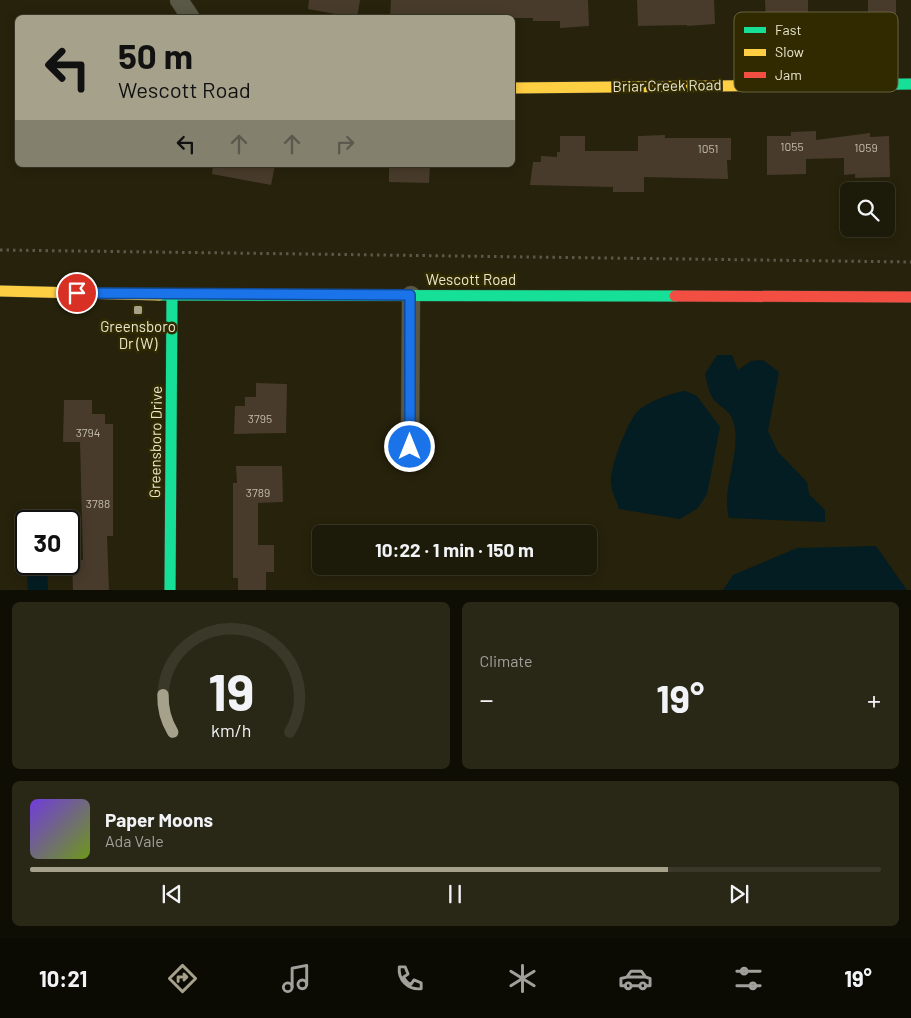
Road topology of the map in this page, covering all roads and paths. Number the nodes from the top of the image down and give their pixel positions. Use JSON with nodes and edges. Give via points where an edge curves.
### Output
{"nodes":[{"id":1,"x":179,"y":0,"type":"edge"},
{"id":2,"x":189,"y":15,"type":"edge"},
{"id":3,"x":898,"y":84,"type":"edge"},
{"id":4,"x":911,"y":84,"type":"edge"},
{"id":5,"x":734,"y":86,"type":"edge"},
{"id":6,"x":515,"y":88,"type":"edge"},
{"id":7,"x":0,"y":250,"type":"edge"},
{"id":8,"x":911,"y":262,"type":"edge"},
{"id":9,"x":0,"y":291,"type":"edge"},
{"id":10,"x":172,"y":295,"type":"junction"},
{"id":11,"x":410,"y":295,"type":"junction"},
{"id":12,"x":911,"y":296,"type":"edge"},
{"id":13,"x":410,"y":447,"type":"dead end"},
{"id":14,"x":170,"y":590,"type":"edge"}],
"edges":[{"from":1,"to":2,"type":"street"},
{"from":3,"to":4,"type":"street","name":"Briar Creek Road"},
{"from":5,"to":6,"type":"street","name":"Briar Creek Road"},
{"from":7,"to":8,"type":"path"},
{"from":9,"to":10,"type":"street","name":"Wescott Road"},
{"from":10,"to":11,"type":"street","name":"Wescott Road"},
{"from":10,"to":14,"type":"street","name":"Greensboro Drive"},
{"from":11,"to":12,"type":"street","name":"Wescott Road"},
{"from":11,"to":13,"type":"street"}]}
